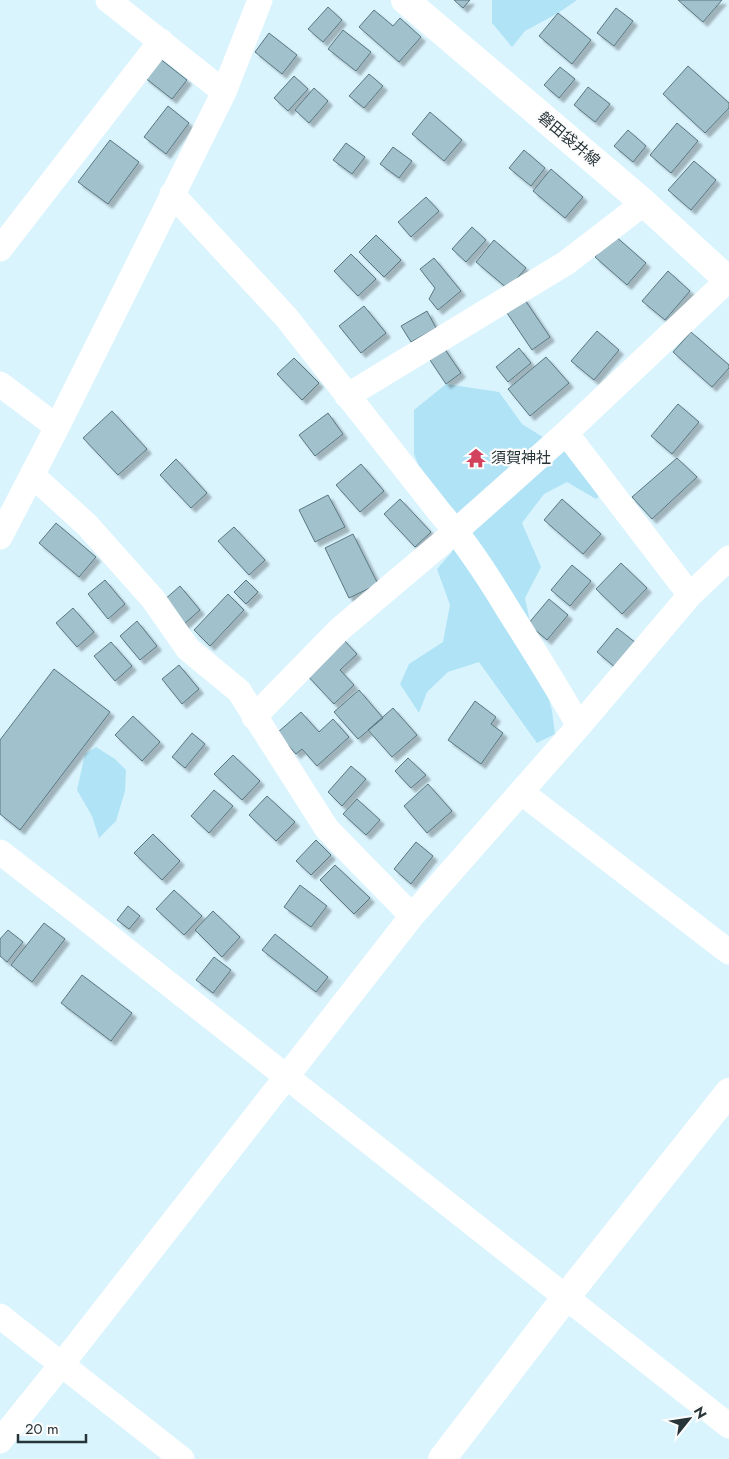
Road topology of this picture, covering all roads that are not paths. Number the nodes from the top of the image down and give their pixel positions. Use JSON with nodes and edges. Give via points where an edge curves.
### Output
{"nodes":[{"id":1,"x":108,"y":0,"type":"edge"},
{"id":2,"x":260,"y":0,"type":"edge"},
{"id":3,"x":405,"y":0,"type":"edge"},
{"id":4,"x":161,"y":41,"type":"junction"},
{"id":5,"x":224,"y":92,"type":"junction"},
{"id":6,"x":172,"y":194,"type":"junction"},
{"id":7,"x":644,"y":204,"type":"junction"},
{"id":8,"x":0,"y":249,"type":"edge"},
{"id":9,"x":728,"y":281,"type":"edge"},
{"id":10,"x":0,"y":384,"type":"edge"},
{"id":11,"x":347,"y":396,"type":"junction"},
{"id":12,"x":57,"y":427,"type":"junction"},
{"id":13,"x":566,"y":433,"type":"junction"},
{"id":14,"x":32,"y":475,"type":"junction"},
{"id":15,"x":456,"y":530,"type":"junction"},
{"id":16,"x":0,"y":536,"type":"edge"},
{"id":17,"x":729,"y":558,"type":"edge"},
{"id":18,"x":690,"y":595,"type":"junction"},
{"id":19,"x":254,"y":717,"type":"junction"},
{"id":20,"x":579,"y":726,"type":"junction"},
{"id":21,"x":521,"y":792,"type":"junction"},
{"id":22,"x":0,"y":852,"type":"edge"},
{"id":23,"x":412,"y":916,"type":"junction"},
{"id":24,"x":729,"y":952,"type":"edge"},
{"id":25,"x":286,"y":1077,"type":"junction"},
{"id":26,"x":729,"y":1092,"type":"edge"},
{"id":27,"x":566,"y":1297,"type":"junction"},
{"id":28,"x":0,"y":1316,"type":"edge"},
{"id":29,"x":62,"y":1364,"type":"junction"},
{"id":30,"x":729,"y":1426,"type":"edge"},
{"id":31,"x":0,"y":1441,"type":"edge"},
{"id":32,"x":182,"y":1459,"type":"edge"},
{"id":33,"x":442,"y":1459,"type":"edge"}],
"edges":[{"from":1,"to":4,"type":"street"},
{"from":2,"to":5,"type":"street"},
{"from":3,"to":7,"type":"street","name":"磐田袋井線"},
{"from":4,"to":5,"type":"street"},
{"from":4,"to":8,"type":"street"},
{"from":5,"to":6,"type":"street"},
{"from":6,"to":11,"type":"street","via":[[286,316]]},
{"from":6,"to":12,"type":"street"},
{"from":7,"to":9,"type":"street","name":"磐田袋井線"},
{"from":7,"to":11,"type":"street","via":[[566,263]]},
{"from":9,"to":13,"type":"street"},
{"from":10,"to":12,"type":"street"},
{"from":11,"to":15,"type":"street"},
{"from":12,"to":14,"type":"street"},
{"from":13,"to":15,"type":"street"},
{"from":13,"to":18,"type":"street"},
{"from":14,"to":16,"type":"street"},
{"from":14,"to":19,"type":"street","via":[[87,525],[153,599],[188,649],[239,691]]},
{"from":15,"to":19,"type":"street","via":[[340,629]]},
{"from":15,"to":20,"type":"street"},
{"from":17,"to":18,"type":"street"},
{"from":18,"to":20,"type":"street"},
{"from":19,"to":23,"type":"street","via":[[327,829]]},
{"from":20,"to":21,"type":"street"},
{"from":21,"to":23,"type":"street"},
{"from":21,"to":24,"type":"street"},
{"from":22,"to":25,"type":"street"},
{"from":23,"to":25,"type":"street"},
{"from":25,"to":27,"type":"street"},
{"from":25,"to":29,"type":"street"},
{"from":26,"to":27,"type":"street"},
{"from":27,"to":30,"type":"street"},
{"from":27,"to":33,"type":"street"},
{"from":28,"to":29,"type":"street"},
{"from":29,"to":31,"type":"street"},
{"from":29,"to":32,"type":"street"}]}
